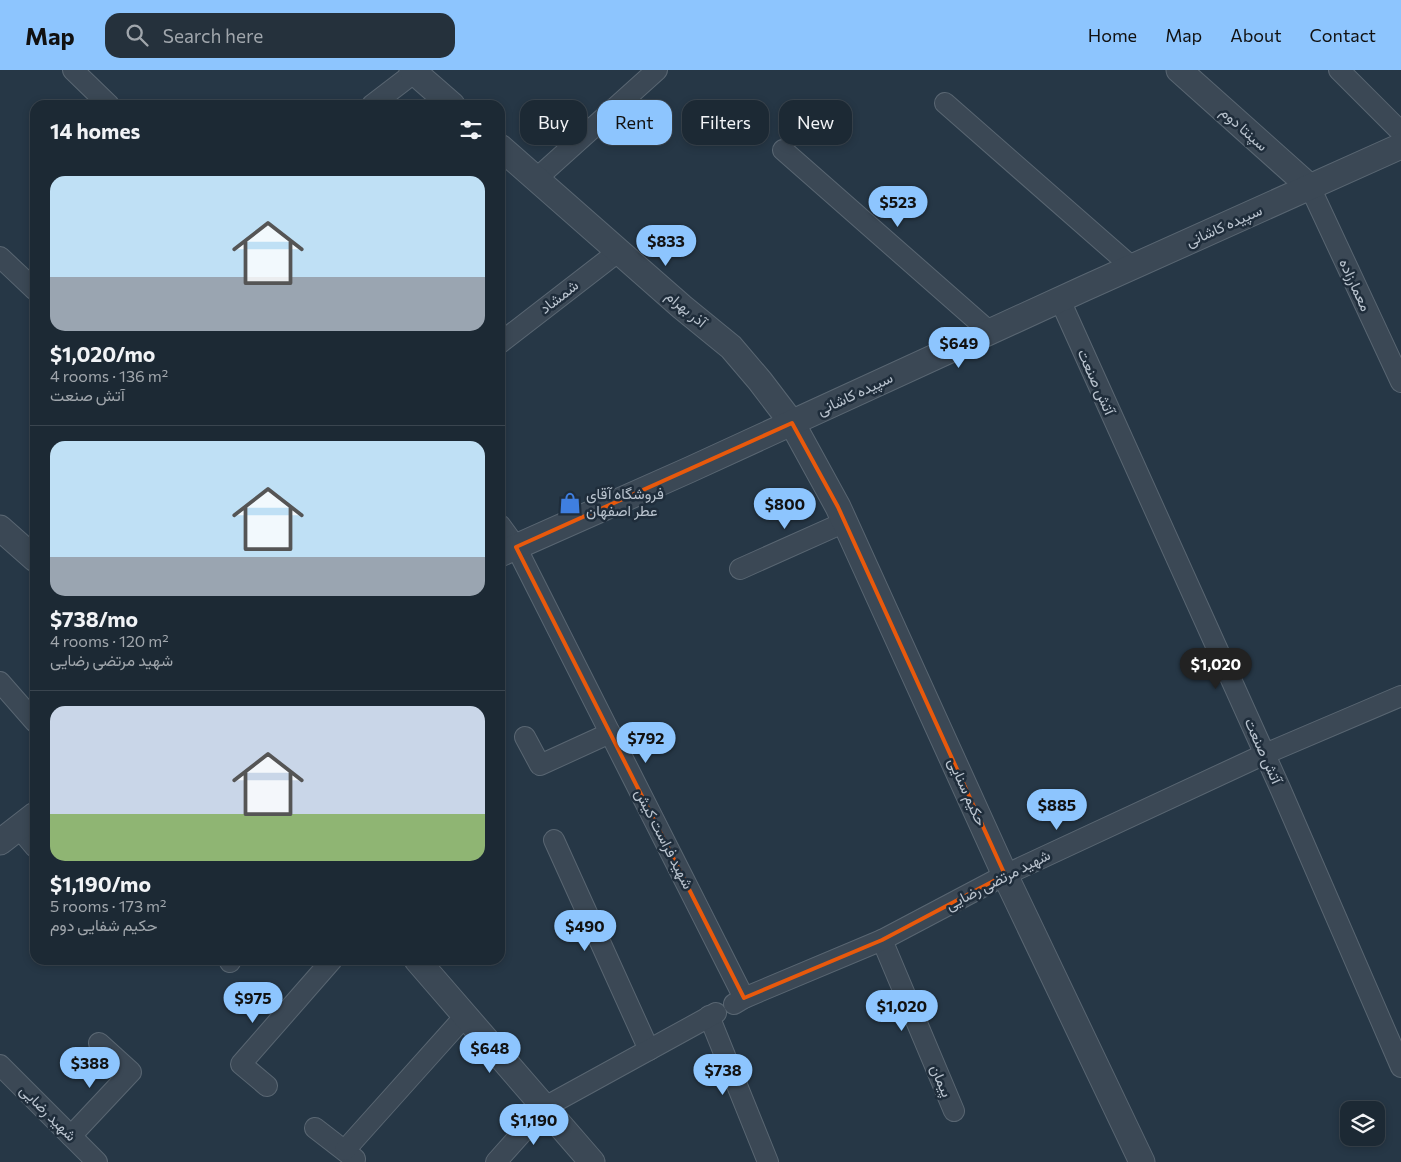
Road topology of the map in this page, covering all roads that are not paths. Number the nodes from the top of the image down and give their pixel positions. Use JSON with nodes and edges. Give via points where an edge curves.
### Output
{"nodes":[{"id":1,"x":73,"y":70,"type":"edge"},
{"id":2,"x":658,"y":70,"type":"edge"},
{"id":3,"x":1179,"y":70,"type":"edge"},
{"id":4,"x":1339,"y":70,"type":"edge"},
{"id":5,"x":413,"y":71,"type":"edge"},
{"id":6,"x":104,"y":100,"type":"edge"},
{"id":7,"x":378,"y":100,"type":"edge"},
{"id":8,"x":446,"y":100,"type":"edge"},
{"id":9,"x":945,"y":103,"type":"dead end"},
{"id":10,"x":1401,"y":132,"type":"edge"},
{"id":11,"x":1401,"y":146,"type":"edge"},
{"id":12,"x":783,"y":150,"type":"dead end"},
{"id":13,"x":505,"y":151,"type":"edge"},
{"id":14,"x":536,"y":179,"type":"junction"},
{"id":15,"x":1310,"y":187,"type":"junction"},
{"id":16,"x":619,"y":252,"type":"junction"},
{"id":17,"x":0,"y":257,"type":"edge"},
{"id":18,"x":1132,"y":267,"type":"junction"},
{"id":19,"x":30,"y":285,"type":"edge"},
{"id":20,"x":1060,"y":300,"type":"junction"},
{"id":21,"x":990,"y":332,"type":"junction"},
{"id":22,"x":505,"y":339,"type":"edge"},
{"id":23,"x":1401,"y":382,"type":"edge"},
{"id":24,"x":792,"y":423,"type":"junction"},
{"id":25,"x":845,"y":522,"type":"junction"},
{"id":26,"x":0,"y":528,"type":"edge"},
{"id":27,"x":508,"y":550,"type":"edge"},
{"id":28,"x":30,"y":555,"type":"edge"},
{"id":29,"x":740,"y":569,"type":"dead end"},
{"id":30,"x":0,"y":682,"type":"edge"},
{"id":31,"x":1401,"y":696,"type":"edge"},
{"id":32,"x":30,"y":716,"type":"edge"},
{"id":33,"x":610,"y":733,"type":"junction"},
{"id":34,"x":525,"y":737,"type":"dead end"},
{"id":35,"x":1265,"y":754,"type":"junction"},
{"id":36,"x":18,"y":828,"type":"edge"},
{"id":37,"x":554,"y":840,"type":"dead end"},
{"id":38,"x":30,"y":841,"type":"edge"},
{"id":39,"x":1005,"y":875,"type":"junction"},
{"id":40,"x":882,"y":940,"type":"junction"},
{"id":41,"x":328,"y":965,"type":"edge"},
{"id":42,"x":421,"y":965,"type":"edge"},
{"id":43,"x":726,"y":1008,"type":"junction"},
{"id":44,"x":465,"y":1016,"type":"junction"},
{"id":45,"x":99,"y":1043,"type":"dead end"},
{"id":46,"x":648,"y":1050,"type":"junction"},
{"id":47,"x":0,"y":1064,"type":"edge"},
{"id":48,"x":1401,"y":1067,"type":"edge"},
{"id":49,"x":267,"y":1086,"type":"dead end"},
{"id":50,"x":545,"y":1106,"type":"junction"},
{"id":51,"x":954,"y":1111,"type":"dead end"},
{"id":52,"x":315,"y":1128,"type":"dead end"},
{"id":53,"x":71,"y":1136,"type":"junction"},
{"id":54,"x":97,"y":1162,"type":"edge"},
{"id":55,"x":496,"y":1162,"type":"edge"},
{"id":56,"x":592,"y":1162,"type":"edge"},
{"id":57,"x":768,"y":1162,"type":"edge"},
{"id":58,"x":1142,"y":1162,"type":"edge"}],
"edges":[{"from":1,"to":6,"type":"street"},
{"from":2,"to":14,"type":"street"},
{"from":3,"to":15,"type":"street","name":"سپنتا دوم"},
{"from":4,"to":10,"type":"street"},
{"from":5,"to":7,"type":"street"},
{"from":5,"to":8,"type":"street"},
{"from":9,"to":18,"type":"street"},
{"from":11,"to":15,"type":"street","name":"سپیده کاشانی"},
{"from":12,"to":21,"type":"street"},
{"from":13,"to":14,"type":"street","name":"آذر بهرام"},
{"from":14,"to":16,"type":"street","name":"آذر بهرام"},
{"from":15,"to":18,"type":"street","name":"سپیده کاشانی"},
{"from":15,"to":23,"type":"street","name":"معمارزاده"},
{"from":16,"to":22,"type":"street","name":"شمشاد"},
{"from":16,"to":24,"type":"street","name":"آذر بهرام","via":[[731,346]]},
{"from":17,"to":19,"type":"street"},
{"from":18,"to":20,"type":"street","name":"سپیده کاشانی"},
{"from":20,"to":21,"type":"street","name":"سپیده کاشانی"},
{"from":20,"to":35,"type":"street","name":"آتش صنعت"},
{"from":21,"to":24,"type":"street","name":"سپیده کاشانی"},
{"from":24,"to":25,"type":"street","name":"حکیم سنایی"},
{"from":24,"to":27,"type":"street","name":"سپیده کاشانی"},
{"from":25,"to":29,"type":"street"},
{"from":25,"to":39,"type":"street","name":"حکیم سنایی"},
{"from":26,"to":28,"type":"street"},
{"from":27,"to":33,"type":"street","name":"شهید فراست کیش"},
{"from":30,"to":32,"type":"street"},
{"from":31,"to":35,"type":"street","name":"شهید مرتضی رضایی"},
{"from":33,"to":34,"type":"street","via":[[540,764]]},
{"from":33,"to":43,"type":"street","name":"شهید فراست کیش"},
{"from":35,"to":39,"type":"street","name":"شهید مرتضی رضایی"},
{"from":35,"to":48,"type":"street","name":"آتش صنعت"},
{"from":36,"to":38,"type":"street"},
{"from":37,"to":46,"type":"street"},
{"from":39,"to":40,"type":"street","name":"شهید مرتضی رضایی"},
{"from":39,"to":58,"type":"street","name":"حکیم سنایی"},
{"from":40,"to":43,"type":"street","name":"شهید مرتضی رضایی"},
{"from":40,"to":51,"type":"street","name":"پیمان"},
{"from":41,"to":49,"type":"street","via":[[241,1064]]},
{"from":42,"to":44,"type":"street"},
{"from":43,"to":46,"type":"street","name":"شهید مرتضی رضایی"},
{"from":43,"to":57,"type":"street","name":"شهید فراست کیش"},
{"from":44,"to":50,"type":"street"},
{"from":44,"to":52,"type":"street","via":[[350,1154]]},
{"from":45,"to":53,"type":"street","via":[[131,1072]]},
{"from":46,"to":50,"type":"street","name":"شهید مرتضی رضایی"},
{"from":47,"to":53,"type":"street","name":"شهید رضایی"},
{"from":50,"to":55,"type":"street"},
{"from":50,"to":56,"type":"street"},
{"from":53,"to":54,"type":"street","name":"شهید رضایی"}]}
